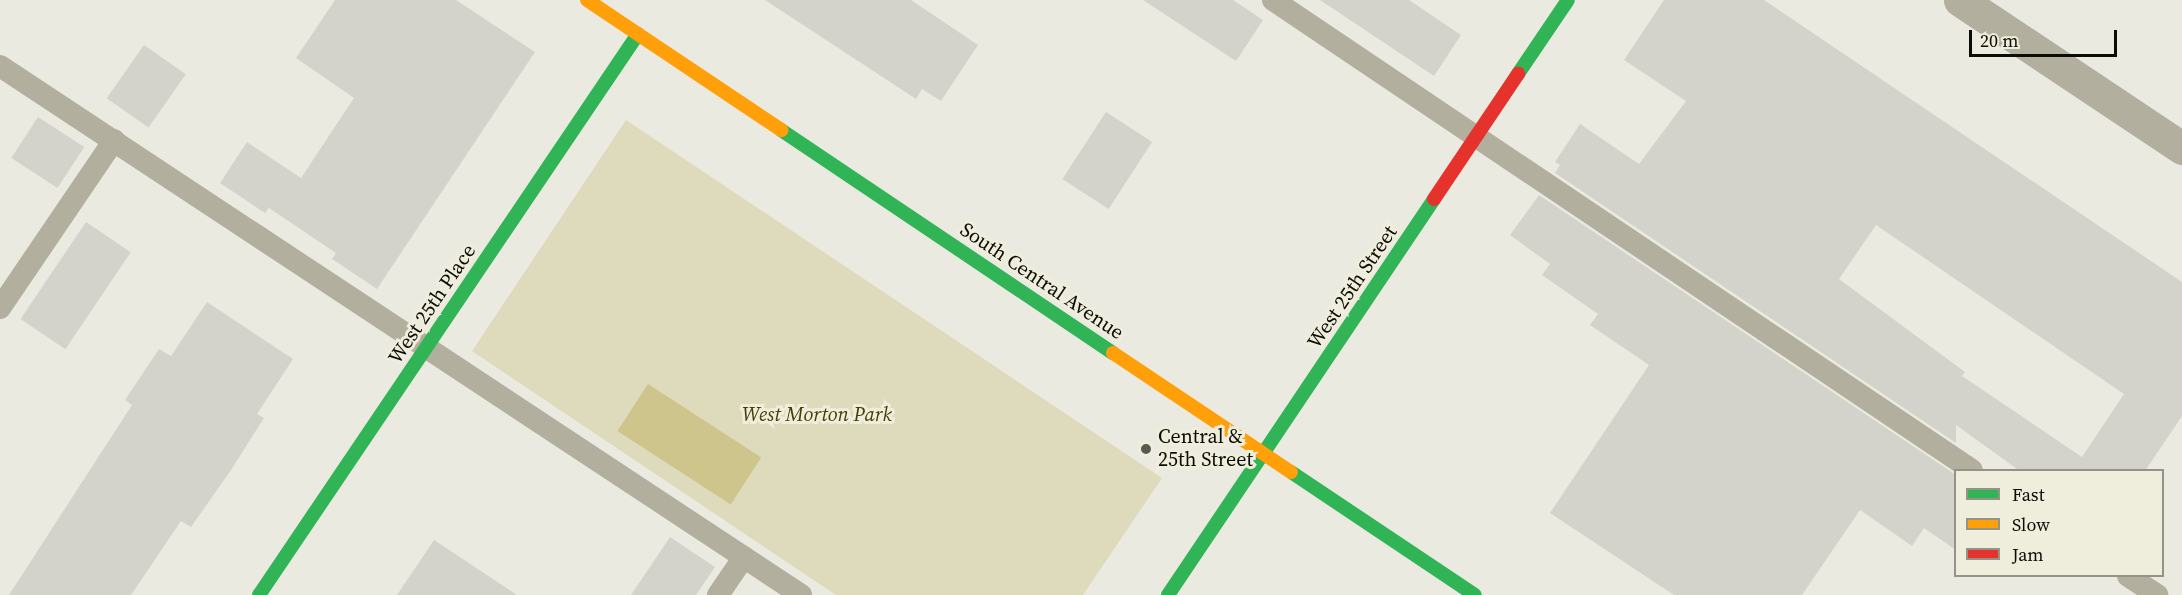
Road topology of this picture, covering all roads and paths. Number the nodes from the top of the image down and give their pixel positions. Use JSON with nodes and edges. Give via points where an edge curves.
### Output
{"nodes":[{"id":1,"x":587,"y":0,"type":"edge"},
{"id":2,"x":1273,"y":0,"type":"edge"},
{"id":3,"x":1568,"y":0,"type":"edge"},
{"id":4,"x":1960,"y":0,"type":"edge"},
{"id":5,"x":638,"y":34,"type":"junction"},
{"id":6,"x":0,"y":66,"type":"edge"},
{"id":7,"x":1476,"y":137,"type":"junction"},
{"id":8,"x":114,"y":140,"type":"junction"},
{"id":9,"x":2182,"y":148,"type":"edge"},
{"id":10,"x":0,"y":308,"type":"edge"},
{"id":11,"x":426,"y":348,"type":"junction"},
{"id":12,"x":1264,"y":453,"type":"junction"},
{"id":13,"x":1969,"y":469,"type":"edge"},
{"id":14,"x":744,"y":557,"type":"junction"},
{"id":15,"x":2130,"y":577,"type":"edge"},
{"id":16,"x":259,"y":595,"type":"edge"},
{"id":17,"x":718,"y":595,"type":"edge"},
{"id":18,"x":801,"y":595,"type":"edge"},
{"id":19,"x":1168,"y":595,"type":"edge"},
{"id":20,"x":1474,"y":595,"type":"edge"},
{"id":21,"x":2157,"y":595,"type":"edge"}],
"edges":[{"from":1,"to":5,"type":"street","name":"South Central Avenue"},
{"from":2,"to":7,"type":"lane"},
{"from":3,"to":7,"type":"street","name":"West 25th Street"},
{"from":4,"to":9,"type":"street"},
{"from":5,"to":11,"type":"street","name":"West 25th Place"},
{"from":5,"to":12,"type":"street","name":"South Central Avenue"},
{"from":6,"to":8,"type":"lane"},
{"from":7,"to":12,"type":"street","name":"West 25th Street"},
{"from":7,"to":13,"type":"lane"},
{"from":8,"to":10,"type":"lane"},
{"from":8,"to":11,"type":"lane"},
{"from":11,"to":14,"type":"lane"},
{"from":11,"to":16,"type":"street","name":"West 25th Place"},
{"from":12,"to":19,"type":"street","name":"West 25th Street"},
{"from":12,"to":20,"type":"street","name":"South Central Avenue"},
{"from":14,"to":17,"type":"lane"},
{"from":14,"to":18,"type":"lane"},
{"from":15,"to":21,"type":"lane"}]}
